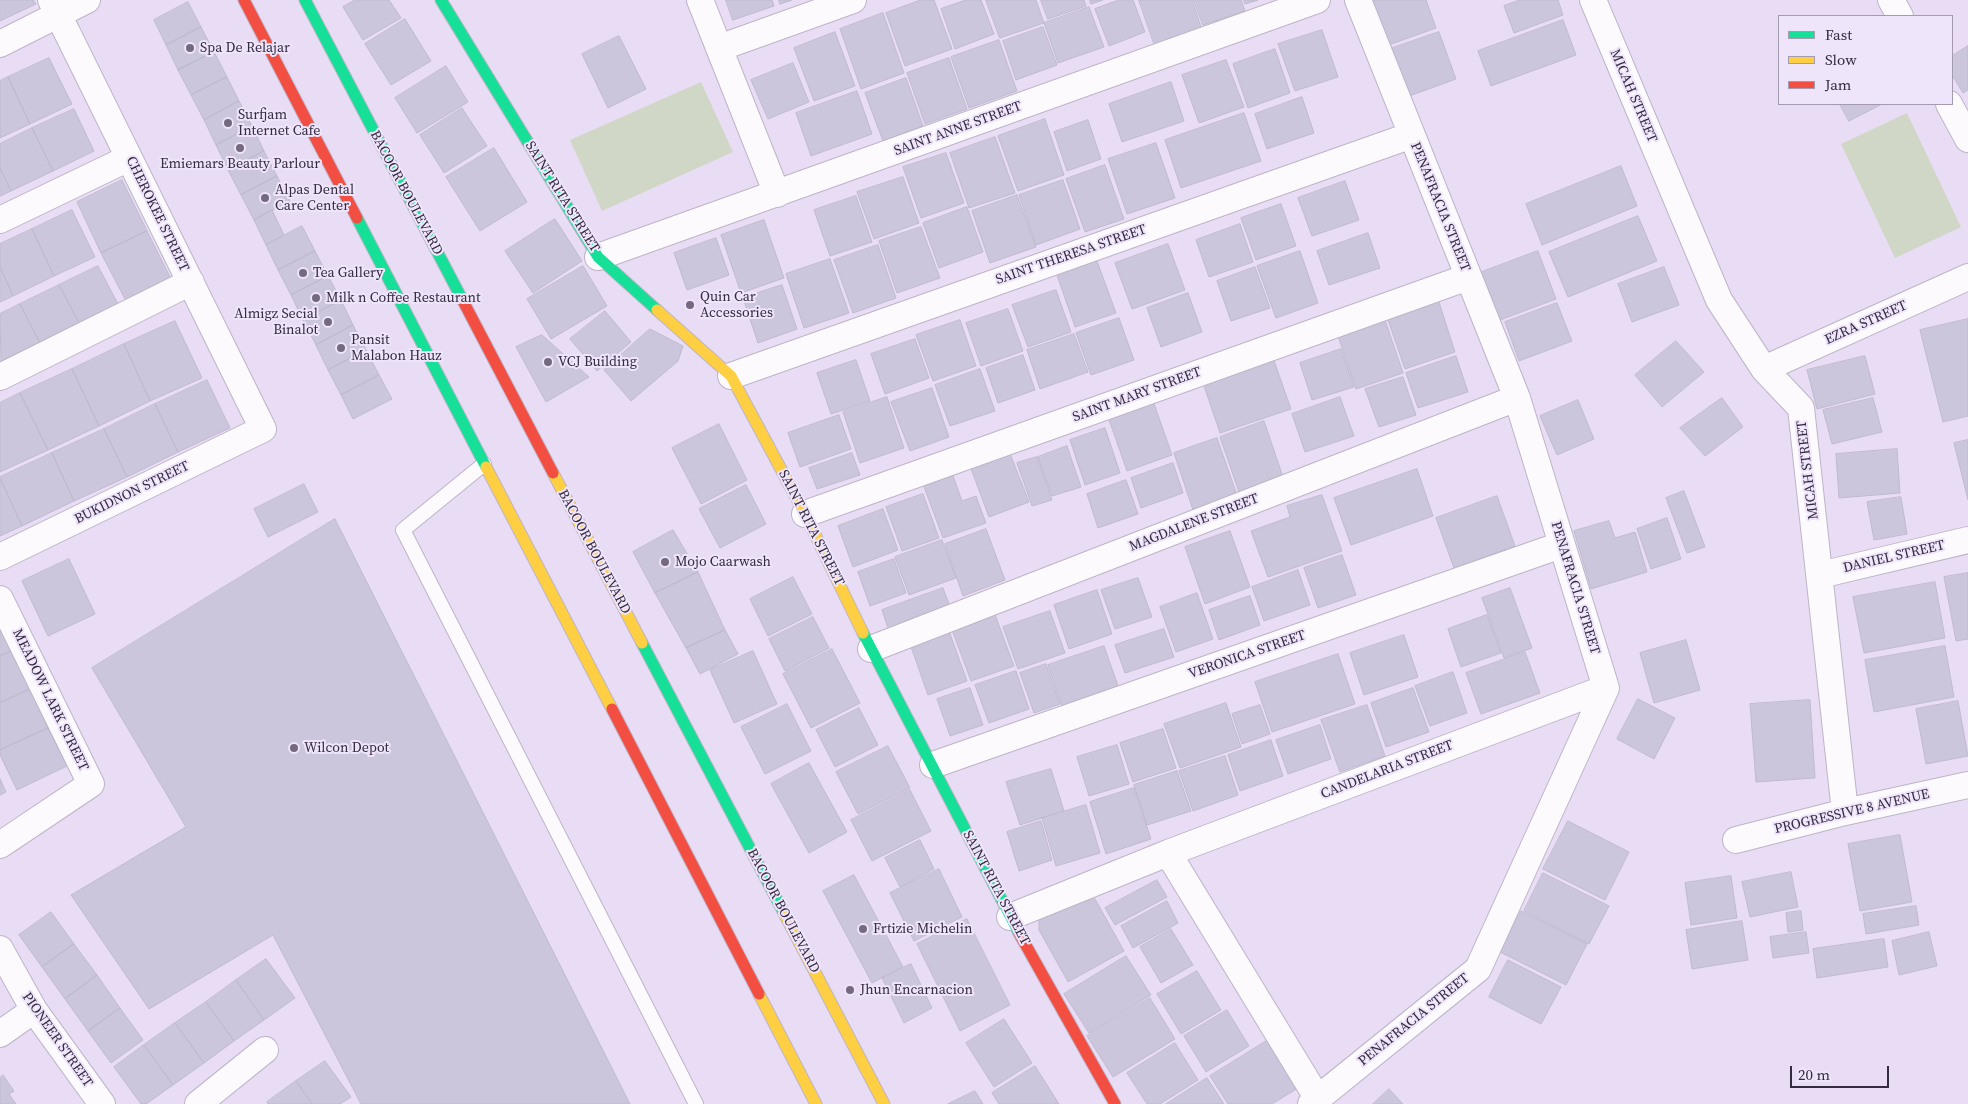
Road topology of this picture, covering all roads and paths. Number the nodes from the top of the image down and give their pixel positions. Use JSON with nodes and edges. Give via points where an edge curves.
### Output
{"nodes":[{"id":1,"x":87,"y":0,"type":"edge"},
{"id":2,"x":244,"y":0,"type":"edge"},
{"id":3,"x":305,"y":0,"type":"edge"},
{"id":4,"x":700,"y":0,"type":"edge"},
{"id":5,"x":854,"y":0,"type":"edge"},
{"id":6,"x":1317,"y":0,"type":"edge"},
{"id":7,"x":1358,"y":0,"type":"edge"},
{"id":8,"x":1593,"y":0,"type":"edge"},
{"id":9,"x":1891,"y":0,"type":"edge"},
{"id":10,"x":443,"y":1,"type":"edge"},
{"id":11,"x":55,"y":8,"type":"edge"},
{"id":12,"x":1899,"y":15,"type":"edge"},
{"id":13,"x":0,"y":44,"type":"edge"},
{"id":14,"x":719,"y":48,"type":"junction"},
{"id":15,"x":1950,"y":105,"type":"edge"},
{"id":16,"x":1412,"y":135,"type":"junction"},
{"id":17,"x":1968,"y":139,"type":"edge"},
{"id":18,"x":129,"y":158,"type":"junction"},
{"id":19,"x":777,"y":194,"type":"junction"},
{"id":20,"x":0,"y":220,"type":"edge"},
{"id":21,"x":598,"y":257,"type":"junction"},
{"id":22,"x":1468,"y":277,"type":"junction"},
{"id":23,"x":1968,"y":278,"type":"edge"},
{"id":24,"x":191,"y":282,"type":"junction"},
{"id":25,"x":1764,"y":369,"type":"junction"},
{"id":26,"x":731,"y":376,"type":"junction"},
{"id":27,"x":0,"y":377,"type":"edge"},
{"id":28,"x":1517,"y":398,"type":"junction"},
{"id":29,"x":264,"y":429,"type":"joint"},
{"id":30,"x":484,"y":464,"type":"junction"},
{"id":31,"x":806,"y":514,"type":"junction"},
{"id":32,"x":1968,"y":540,"type":"edge"},
{"id":33,"x":1561,"y":545,"type":"junction"},
{"id":34,"x":0,"y":557,"type":"edge"},
{"id":35,"x":1820,"y":575,"type":"junction"},
{"id":36,"x":0,"y":599,"type":"edge"},
{"id":37,"x":871,"y":649,"type":"junction"},
{"id":38,"x":1606,"y":688,"type":"junction"},
{"id":39,"x":933,"y":765,"type":"junction"},
{"id":40,"x":1968,"y":785,"type":"edge"},
{"id":41,"x":1845,"y":812,"type":"junction"},
{"id":42,"x":1736,"y":840,"type":"dead end"},
{"id":43,"x":0,"y":844,"type":"edge"},
{"id":44,"x":1168,"y":853,"type":"junction"},
{"id":45,"x":1010,"y":917,"type":"junction"},
{"id":46,"x":0,"y":948,"type":"edge"},
{"id":47,"x":34,"y":1010,"type":"junction"},
{"id":48,"x":0,"y":1034,"type":"edge"},
{"id":49,"x":266,"y":1050,"type":"dead end"},
{"id":50,"x":1314,"y":1101,"type":"edge"},
{"id":51,"x":102,"y":1104,"type":"edge"},
{"id":52,"x":198,"y":1104,"type":"edge"},
{"id":53,"x":696,"y":1104,"type":"edge"},
{"id":54,"x":816,"y":1104,"type":"edge"},
{"id":55,"x":884,"y":1104,"type":"edge"},
{"id":56,"x":1115,"y":1104,"type":"edge"}],
"edges":[{"from":1,"to":11,"type":"street"},
{"from":2,"to":30,"type":"main road"},
{"from":3,"to":55,"type":"main road","name":"BACOOR BOULEVARD"},
{"from":4,"to":14,"type":"street"},
{"from":5,"to":14,"type":"street"},
{"from":6,"to":19,"type":"street","name":"SAINT ANNE STREET"},
{"from":7,"to":16,"type":"street","name":"PENAFRACIA STREET"},
{"from":8,"to":25,"type":"street","name":"MICAH STREET","via":[[1719,300]]},
{"from":9,"to":12,"type":"street"},
{"from":10,"to":21,"type":"main road","name":"SAINT RITA STREET"},
{"from":11,"to":13,"type":"street"},
{"from":11,"to":18,"type":"street","name":"CHEROKEE STREET"},
{"from":14,"to":19,"type":"street"},
{"from":15,"to":17,"type":"street"},
{"from":16,"to":22,"type":"street","name":"PENAFRACIA STREET"},
{"from":16,"to":26,"type":"street","name":"SAINT THERESA STREET"},
{"from":18,"to":20,"type":"street"},
{"from":18,"to":24,"type":"street","name":"CHEROKEE STREET"},
{"from":19,"to":21,"type":"street","name":"SAINT ANNE STREET"},
{"from":21,"to":26,"type":"main road","name":"SAINT RITA STREET"},
{"from":22,"to":28,"type":"street","name":"PENAFRACIA STREET"},
{"from":22,"to":31,"type":"street","name":"SAINT MARY STREET"},
{"from":23,"to":25,"type":"street","name":"EZRA STREET"},
{"from":24,"to":27,"type":"street"},
{"from":24,"to":29,"type":"street","name":"CHEROKEE STREET"},
{"from":25,"to":35,"type":"street","name":"MICAH STREET","via":[[1801,408]]},
{"from":26,"to":31,"type":"main road","name":"SAINT RITA STREET"},
{"from":28,"to":33,"type":"street","name":"PENAFRACIA STREET"},
{"from":28,"to":37,"type":"street","name":"MAGDALENE STREET"},
{"from":29,"to":34,"type":"street","name":"BUKIDNON STREET"},
{"from":30,"to":53,"type":"lane","via":[[403,530]]},
{"from":30,"to":54,"type":"main road"},
{"from":31,"to":37,"type":"main road","name":"SAINT RITA STREET"},
{"from":32,"to":35,"type":"street","name":"DANIEL STREET"},
{"from":33,"to":38,"type":"street","name":"PENAFRACIA STREET"},
{"from":33,"to":39,"type":"street","name":"VERONICA STREET"},
{"from":35,"to":41,"type":"street","name":"MICAH STREET"},
{"from":36,"to":43,"type":"street","name":"MEADOW LARK STREET","via":[[91,784]]},
{"from":37,"to":39,"type":"main road","name":"SAINT RITA STREET"},
{"from":38,"to":44,"type":"street","name":"CANDELARIA STREET"},
{"from":38,"to":50,"type":"street","name":"PENAFRACIA STREET","via":[[1478,969]]},
{"from":39,"to":45,"type":"main road","name":"SAINT RITA STREET"},
{"from":40,"to":41,"type":"street","name":"PROGRESSIVE 8 AVENUE"},
{"from":41,"to":42,"type":"street","name":"PROGRESSIVE 8 AVENUE"},
{"from":44,"to":45,"type":"street","name":"CANDELARIA STREET"},
{"from":44,"to":50,"type":"street"},
{"from":45,"to":56,"type":"main road","name":"SAINT RITA STREET"},
{"from":46,"to":47,"type":"street","name":"PIONEER STREET"},
{"from":47,"to":48,"type":"street"},
{"from":47,"to":51,"type":"street","name":"PIONEER STREET"},
{"from":49,"to":52,"type":"street"}]}
